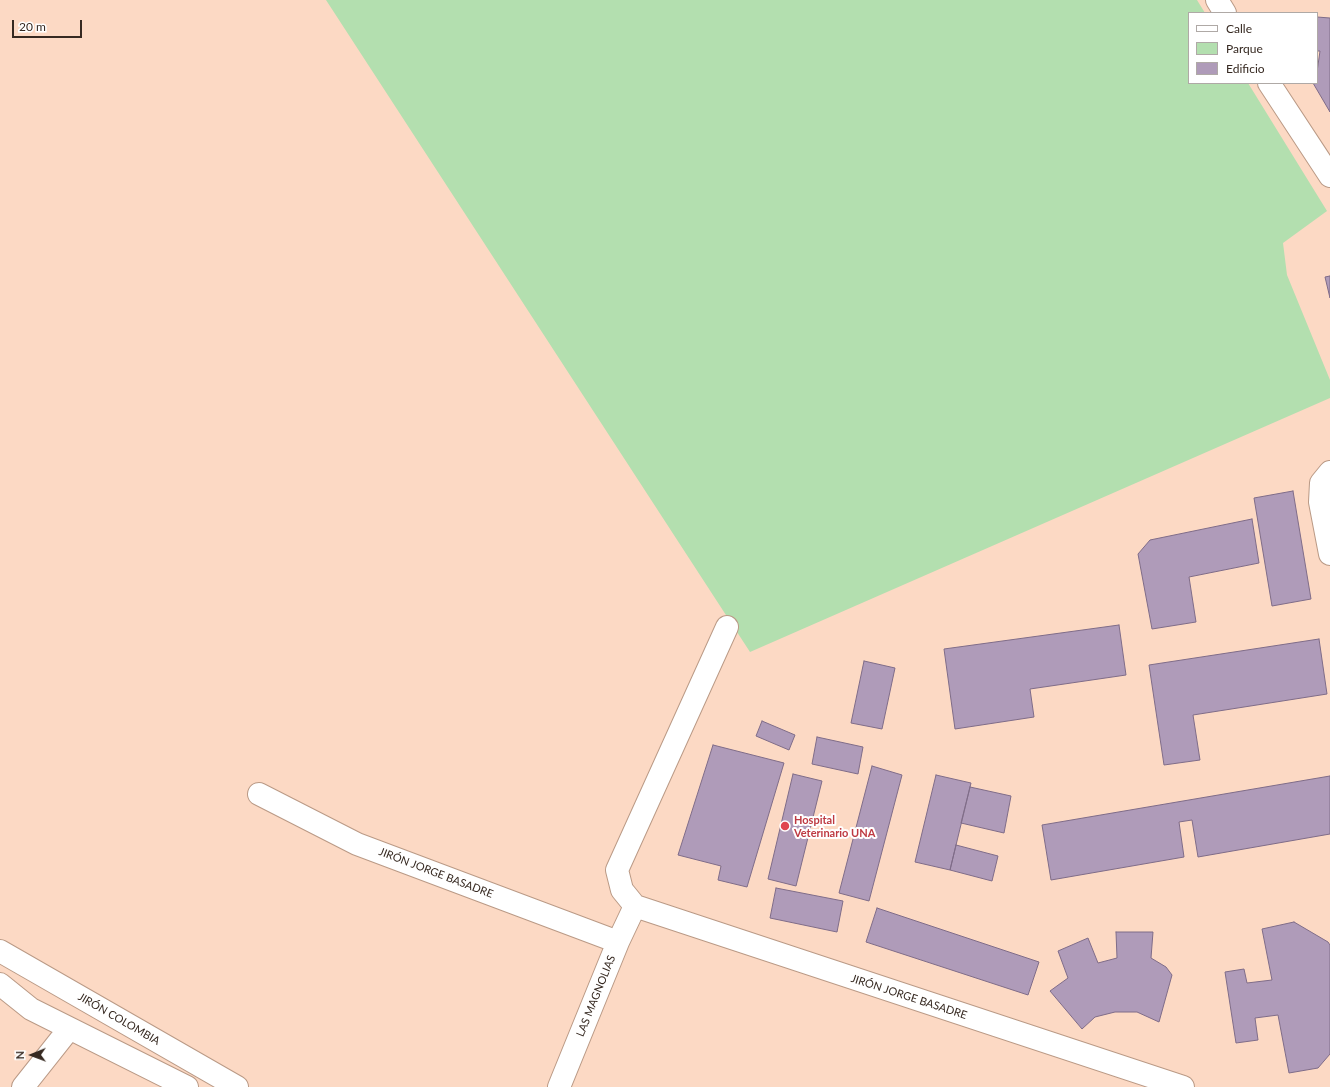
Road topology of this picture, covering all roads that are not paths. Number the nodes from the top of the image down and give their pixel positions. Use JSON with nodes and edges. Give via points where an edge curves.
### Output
{"nodes":[{"id":1,"x":1217,"y":0,"type":"edge"},
{"id":2,"x":1224,"y":12,"type":"edge"},
{"id":3,"x":1270,"y":84,"type":"edge"},
{"id":4,"x":1330,"y":176,"type":"edge"},
{"id":5,"x":1330,"y":472,"type":"edge"},
{"id":6,"x":1330,"y":554,"type":"edge"},
{"id":7,"x":727,"y":627,"type":"dead end"},
{"id":8,"x":259,"y":794,"type":"dead end"},
{"id":9,"x":635,"y":906,"type":"junction"},
{"id":10,"x":618,"y":942,"type":"junction"},
{"id":11,"x":0,"y":951,"type":"edge"},
{"id":12,"x":0,"y":984,"type":"edge"},
{"id":13,"x":69,"y":1029,"type":"junction"},
{"id":14,"x":23,"y":1087,"type":"edge"},
{"id":15,"x":187,"y":1087,"type":"edge"},
{"id":16,"x":237,"y":1087,"type":"edge"},
{"id":17,"x":560,"y":1087,"type":"edge"},
{"id":18,"x":1183,"y":1087,"type":"edge"}],
"edges":[{"from":1,"to":2,"type":"street"},
{"from":3,"to":4,"type":"street"},
{"from":5,"to":6,"type":"street","via":[[1321,483],[1320,502]]},
{"from":7,"to":9,"type":"street","via":[[617,870],[622,890]]},
{"from":8,"to":10,"type":"street","name":"JIRÓN JORGE BASADRE","via":[[357,844]]},
{"from":9,"to":10,"type":"street","name":"LAS MAGNOLIAS"},
{"from":9,"to":18,"type":"street","name":"JIRÓN JORGE BASADRE"},
{"from":10,"to":17,"type":"street","name":"LAS MAGNOLIAS"},
{"from":11,"to":16,"type":"street","name":"JIRÓN COLOMBIA"},
{"from":12,"to":13,"type":"street","via":[[31,1009]]},
{"from":13,"to":14,"type":"street"},
{"from":13,"to":15,"type":"street"}]}
